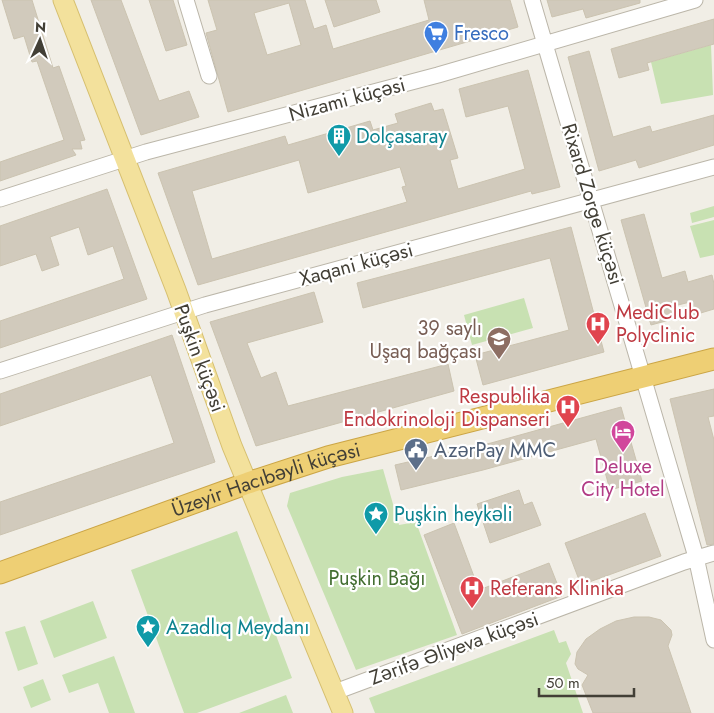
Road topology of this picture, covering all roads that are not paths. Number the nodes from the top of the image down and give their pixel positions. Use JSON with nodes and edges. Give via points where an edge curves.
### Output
{"nodes":[{"id":1,"x":63,"y":0,"type":"edge"},
{"id":2,"x":186,"y":0,"type":"edge"},
{"id":3,"x":532,"y":0,"type":"edge"},
{"id":4,"x":695,"y":0,"type":"edge"},
{"id":5,"x":545,"y":44,"type":"junction"},
{"id":6,"x":209,"y":76,"type":"dead end"},
{"id":7,"x":125,"y":159,"type":"junction"},
{"id":8,"x":714,"y":168,"type":"edge"},
{"id":9,"x":0,"y":199,"type":"edge"},
{"id":10,"x":591,"y":200,"type":"junction"},
{"id":11,"x":183,"y":312,"type":"junction"},
{"id":12,"x":714,"y":359,"type":"edge"},
{"id":13,"x":0,"y":371,"type":"edge"},
{"id":14,"x":644,"y":376,"type":"junction"},
{"id":15,"x":248,"y":483,"type":"junction"},
{"id":16,"x":714,"y":553,"type":"edge"},
{"id":17,"x":696,"y":557,"type":"junction"},
{"id":18,"x":0,"y":573,"type":"edge"},
{"id":19,"x":714,"y":640,"type":"edge"},
{"id":20,"x":335,"y":692,"type":"junction"},
{"id":21,"x":343,"y":713,"type":"edge"}],
"edges":[{"from":1,"to":7,"type":"main road","name":"Puşkin küçəsi"},
{"from":2,"to":6,"type":"street"},
{"from":3,"to":5,"type":"street","name":"Rixard Zorge küçəsi"},
{"from":4,"to":5,"type":"street","name":"Nizami küçəsi"},
{"from":5,"to":7,"type":"street","name":"Nizami küçəsi"},
{"from":5,"to":10,"type":"street","name":"Rixard Zorge küçəsi"},
{"from":7,"to":9,"type":"street","name":"Nizami küçəsi"},
{"from":7,"to":11,"type":"main road","name":"Puşkin küçəsi"},
{"from":8,"to":10,"type":"street","name":"Xaqani küçəsi"},
{"from":10,"to":11,"type":"street","name":"Xaqani küçəsi"},
{"from":10,"to":14,"type":"street","name":"Rixard Zorge küçəsi"},
{"from":11,"to":13,"type":"street","name":"Xaqani küçəsi"},
{"from":11,"to":15,"type":"main road","name":"Puşkin küçəsi"},
{"from":12,"to":14,"type":"highway","name":"Üzeyir Hacıbəyli küçəsi"},
{"from":14,"to":15,"type":"highway","name":"Üzeyir Hacıbəyli küçəsi","via":[[328,457]]},
{"from":14,"to":17,"type":"street","name":"Rixard Zorge küçəsi"},
{"from":15,"to":18,"type":"highway","name":"Üzeyir Hacıbəyli küçəsi"},
{"from":15,"to":20,"type":"main road","name":"Puşkin küçəsi"},
{"from":16,"to":17,"type":"street","name":"Zərifə Əliyeva küçəsi"},
{"from":17,"to":19,"type":"street","name":"Rixard Zorge küçəsi"},
{"from":17,"to":20,"type":"street","name":"Zərifə Əliyeva küçəsi"},
{"from":20,"to":21,"type":"main road","name":"Puşkin küçəsi"}]}
